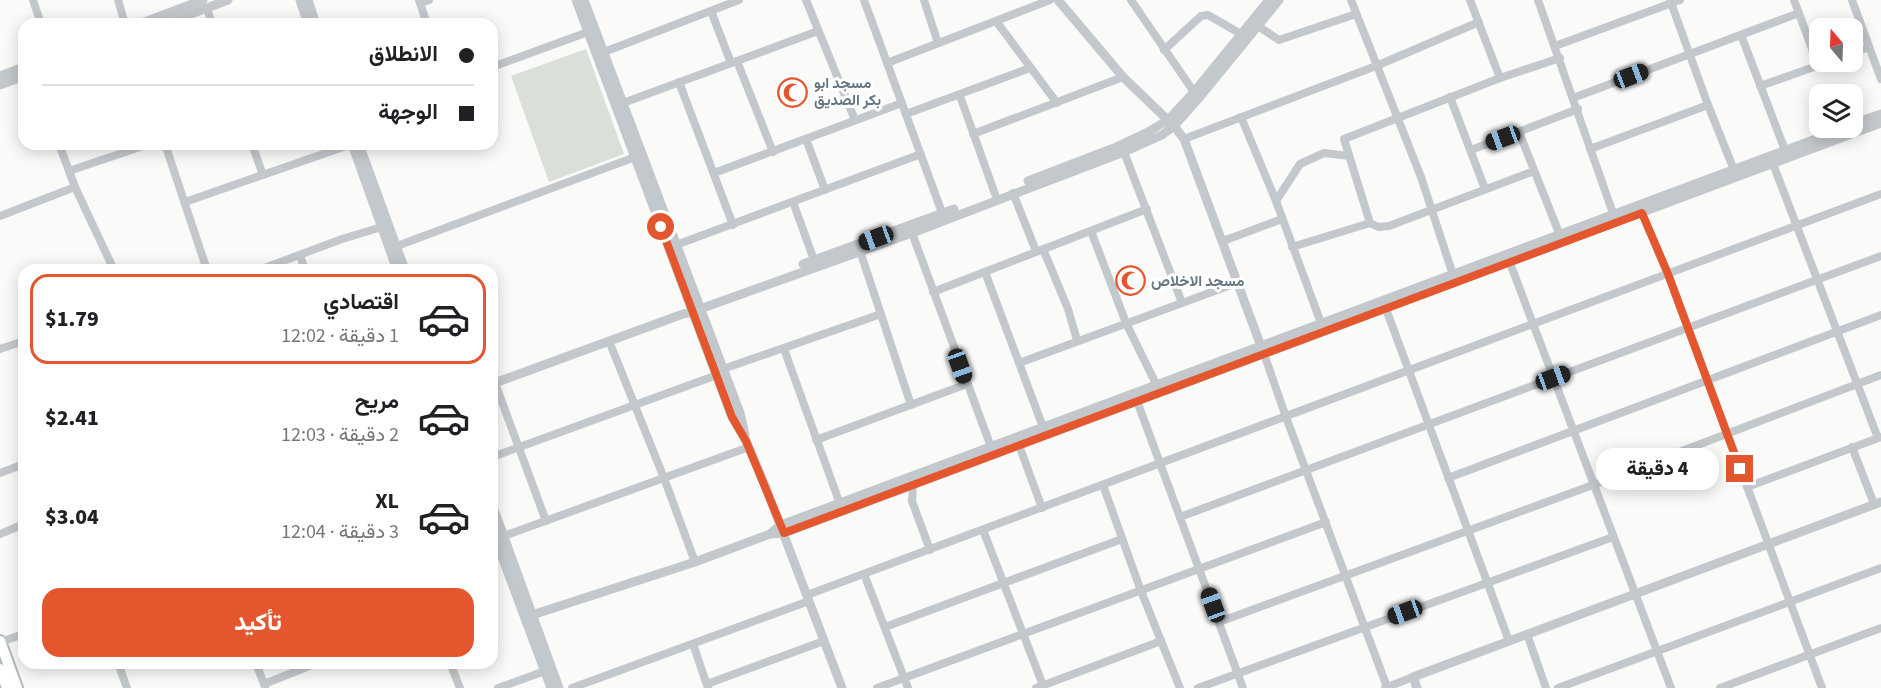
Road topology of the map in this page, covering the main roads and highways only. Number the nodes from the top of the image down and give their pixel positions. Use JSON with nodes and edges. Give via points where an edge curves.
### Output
{"nodes":[{"id":1,"x":0,"y":642,"type":"edge"},
{"id":2,"x":0,"y":669,"type":"edge"},
{"id":3,"x":7,"y":688,"type":"edge"},
{"id":4,"x":17,"y":688,"type":"edge"}],
"edges":[{"from":1,"to":4,"type":"main road"},
{"from":2,"to":3,"type":"main road"}]}
